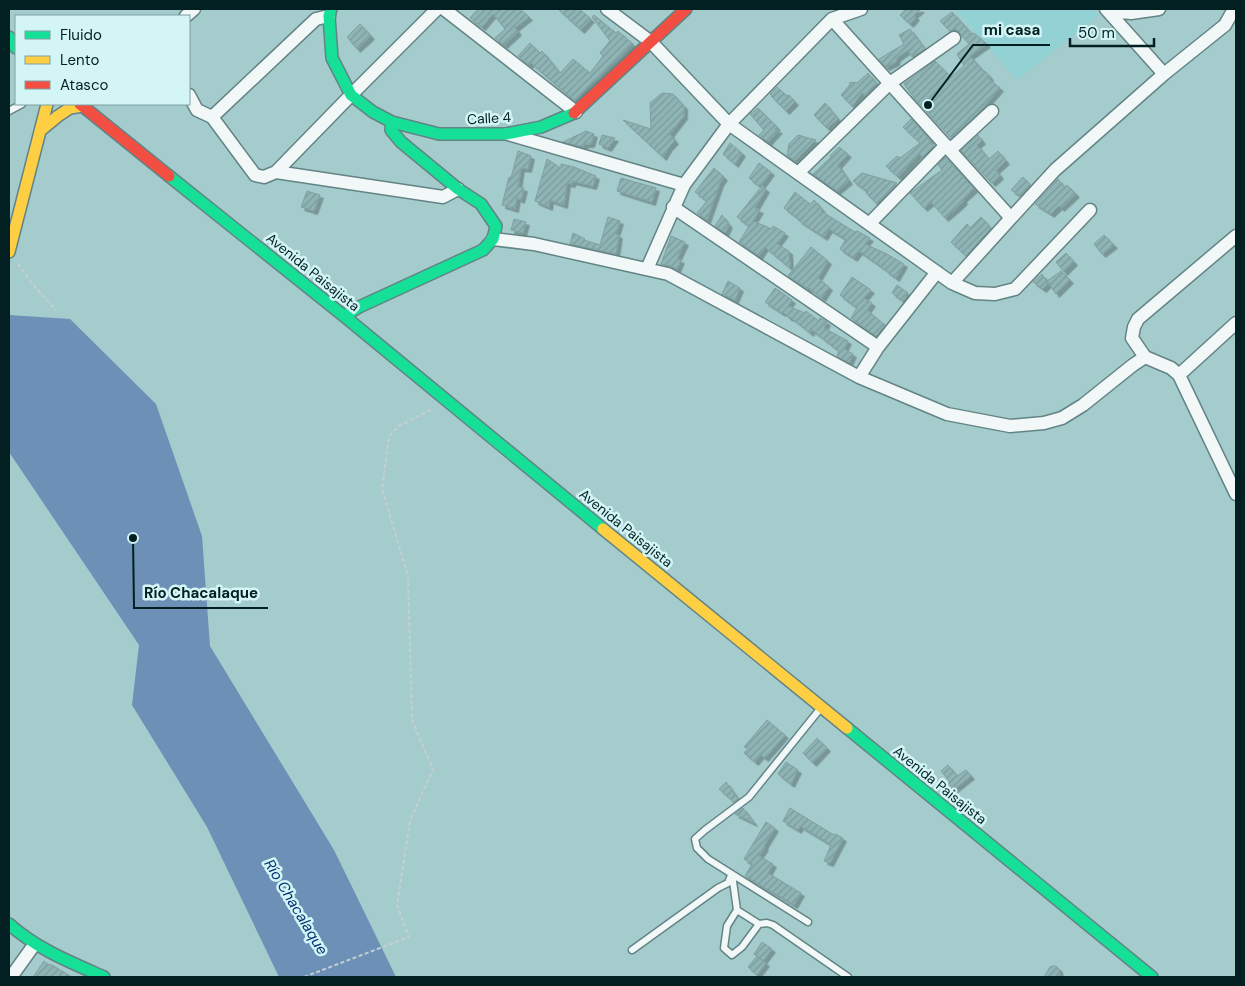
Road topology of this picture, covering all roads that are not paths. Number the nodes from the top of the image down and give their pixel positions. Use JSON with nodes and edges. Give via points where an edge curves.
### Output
{"nodes":[{"id":1,"x":437,"y":9,"type":"edge"},
{"id":2,"x":444,"y":9,"type":"edge"},
{"id":3,"x":607,"y":9,"type":"edge"},
{"id":4,"x":686,"y":9,"type":"edge"},
{"id":5,"x":1108,"y":9,"type":"edge"},
{"id":6,"x":1159,"y":9,"type":"edge"},
{"id":7,"x":1234,"y":9,"type":"edge"},
{"id":8,"x":858,"y":10,"type":"edge"},
{"id":9,"x":330,"y":13,"type":"edge"},
{"id":10,"x":832,"y":19,"type":"junction"},
{"id":11,"x":954,"y":38,"type":"dead end"},
{"id":12,"x":650,"y":42,"type":"junction"},
{"id":13,"x":1164,"y":74,"type":"junction"},
{"id":14,"x":890,"y":83,"type":"junction"},
{"id":15,"x":351,"y":94,"type":"junction"},
{"id":16,"x":190,"y":97,"type":"edge"},
{"id":17,"x":20,"y":105,"type":"edge"},
{"id":18,"x":47,"y":105,"type":"edge"},
{"id":19,"x":82,"y":105,"type":"edge"},
{"id":20,"x":9,"y":111,"type":"edge"},
{"id":21,"x":992,"y":111,"type":"dead end"},
{"id":22,"x":576,"y":112,"type":"junction"},
{"id":23,"x":212,"y":117,"type":"junction"},
{"id":24,"x":392,"y":122,"type":"junction"},
{"id":25,"x":729,"y":124,"type":"junction"},
{"id":26,"x":41,"y":130,"type":"junction"},
{"id":27,"x":506,"y":134,"type":"junction"},
{"id":28,"x":948,"y":148,"type":"junction"},
{"id":29,"x":276,"y":172,"type":"junction"},
{"id":30,"x":798,"y":173,"type":"junction"},
{"id":31,"x":684,"y":184,"type":"junction"},
{"id":32,"x":458,"y":189,"type":"junction"},
{"id":33,"x":673,"y":207,"type":"junction"},
{"id":34,"x":1090,"y":210,"type":"dead end"},
{"id":35,"x":1011,"y":218,"type":"junction"},
{"id":36,"x":869,"y":224,"type":"junction"},
{"id":37,"x":1236,"y":236,"type":"edge"},
{"id":38,"x":493,"y":239,"type":"junction"},
{"id":39,"x":9,"y":252,"type":"edge"},
{"id":40,"x":647,"y":269,"type":"junction"},
{"id":41,"x":937,"y":272,"type":"junction"},
{"id":42,"x":952,"y":283,"type":"junction"},
{"id":43,"x":344,"y":316,"type":"junction"},
{"id":44,"x":1236,"y":323,"type":"edge"},
{"id":45,"x":878,"y":347,"type":"junction"},
{"id":46,"x":1145,"y":357,"type":"junction"},
{"id":47,"x":1179,"y":375,"type":"junction"},
{"id":48,"x":859,"y":377,"type":"junction"},
{"id":49,"x":1235,"y":486,"type":"edge"},
{"id":50,"x":822,"y":707,"type":"junction"},
{"id":51,"x":732,"y":874,"type":"junction"},
{"id":52,"x":736,"y":910,"type":"junction"},
{"id":53,"x":808,"y":922,"type":"dead end"},
{"id":54,"x":9,"y":924,"type":"edge"},
{"id":55,"x":760,"y":924,"type":"junction"},
{"id":56,"x":34,"y":945,"type":"junction"},
{"id":57,"x":632,"y":950,"type":"dead end"},
{"id":58,"x":10,"y":977,"type":"edge"},
{"id":59,"x":104,"y":977,"type":"edge"},
{"id":60,"x":848,"y":977,"type":"edge"},
{"id":61,"x":1152,"y":977,"type":"edge"}],
"edges":[{"from":1,"to":15,"type":"street"},
{"from":2,"to":22,"type":"street"},
{"from":3,"to":12,"type":"street"},
{"from":4,"to":12,"type":"main road","name":"Calle 4"},
{"from":5,"to":6,"type":"street","via":[[1131,13]]},
{"from":5,"to":13,"type":"street"},
{"from":7,"to":13,"type":"street","via":[[1225,25]]},
{"from":8,"to":10,"type":"street"},
{"from":9,"to":15,"type":"main road","name":"Calle 4","via":[[332,58]]},
{"from":9,"to":23,"type":"street","via":[[316,19]]},
{"from":10,"to":14,"type":"street"},
{"from":10,"to":25,"type":"street"},
{"from":11,"to":14,"type":"street"},
{"from":12,"to":22,"type":"main road","name":"Calle 4"},
{"from":12,"to":25,"type":"street"},
{"from":13,"to":35,"type":"street","via":[[1056,170]]},
{"from":14,"to":28,"type":"street"},
{"from":14,"to":30,"type":"street"},
{"from":15,"to":24,"type":"main road","name":"Calle 4"},
{"from":15,"to":29,"type":"street"},
{"from":16,"to":23,"type":"street","via":[[197,110]]},
{"from":17,"to":20,"type":"lane"},
{"from":18,"to":26,"type":"main road"},
{"from":19,"to":26,"type":"main road","via":[[70,108]]},
{"from":19,"to":43,"type":"main road","name":"Avenida Paisajista"},
{"from":21,"to":28,"type":"street"},
{"from":22,"to":27,"type":"main road","name":"Calle 4","via":[[541,127]]},
{"from":23,"to":29,"type":"street","via":[[255,175],[264,177]]},
{"from":24,"to":27,"type":"main road","name":"Calle 4","via":[[439,134]]},
{"from":24,"to":32,"type":"main road","via":[[391,130],[401,142]]},
{"from":25,"to":30,"type":"street"},
{"from":25,"to":31,"type":"street"},
{"from":26,"to":39,"type":"main road"},
{"from":27,"to":31,"type":"street"},
{"from":28,"to":35,"type":"street"},
{"from":28,"to":36,"type":"street"},
{"from":29,"to":32,"type":"street","via":[[443,197]]},
{"from":30,"to":36,"type":"street"},
{"from":31,"to":33,"type":"street"},
{"from":32,"to":38,"type":"main road","via":[[481,204],[496,226]]},
{"from":33,"to":40,"type":"street"},
{"from":33,"to":45,"type":"street"},
{"from":34,"to":42,"type":"street","via":[[1015,289],[995,294],[975,293]]},
{"from":35,"to":42,"type":"street"},
{"from":36,"to":41,"type":"street"},
{"from":37,"to":46,"type":"street","via":[[1138,319],[1132,338]]},
{"from":38,"to":40,"type":"street","via":[[534,244]]},
{"from":38,"to":43,"type":"main road","via":[[483,250]]},
{"from":40,"to":48,"type":"street","via":[[668,274]]},
{"from":41,"to":42,"type":"street"},
{"from":41,"to":45,"type":"street"},
{"from":43,"to":50,"type":"main road","name":"Avenida Paisajista"},
{"from":44,"to":47,"type":"street"},
{"from":45,"to":48,"type":"street"},
{"from":46,"to":47,"type":"street"},
{"from":46,"to":48,"type":"street","via":[[1062,418],[1010,426],[947,414]]},
{"from":47,"to":49,"type":"street"},
{"from":50,"to":51,"type":"lane","via":[[749,797],[695,839],[697,848],[708,859]]},
{"from":50,"to":61,"type":"main road","name":"Avenida Paisajista"},
{"from":51,"to":52,"type":"lane"},
{"from":51,"to":53,"type":"lane"},
{"from":51,"to":57,"type":"lane","via":[[728,883]]},
{"from":52,"to":55,"type":"lane"},
{"from":52,"to":55,"type":"lane","via":[[727,926],[724,948],[732,955]]},
{"from":54,"to":56,"type":"main road"},
{"from":55,"to":60,"type":"lane","via":[[773,925]]},
{"from":56,"to":58,"type":"street"},
{"from":56,"to":59,"type":"main road"}]}
